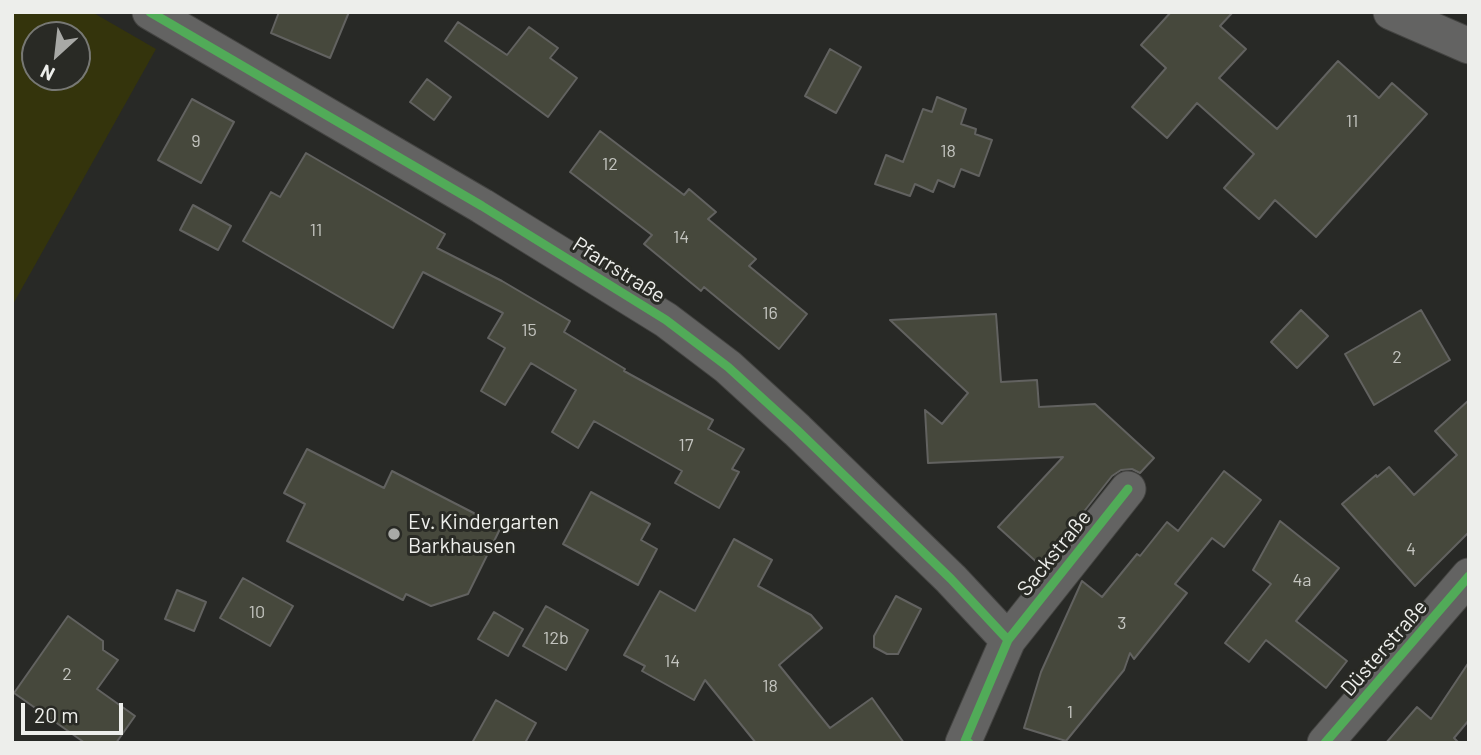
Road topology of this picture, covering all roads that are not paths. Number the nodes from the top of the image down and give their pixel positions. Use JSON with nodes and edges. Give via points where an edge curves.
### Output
{"nodes":[{"id":1,"x":150,"y":12,"type":"edge"},
{"id":2,"x":1391,"y":12,"type":"edge"},
{"id":3,"x":193,"y":23,"type":"edge"},
{"id":4,"x":1469,"y":46,"type":"edge"},
{"id":5,"x":1128,"y":489,"type":"dead end"},
{"id":6,"x":1469,"y":576,"type":"edge"},
{"id":7,"x":1008,"y":640,"type":"junction"},
{"id":8,"x":966,"y":742,"type":"edge"},
{"id":9,"x":1325,"y":743,"type":"edge"}],
"edges":[{"from":1,"to":3,"type":"street","name":"Pfarrstraße"},
{"from":2,"to":4,"type":"street"},
{"from":3,"to":7,"type":"street","name":"Pfarrstraße","via":[[666,320],[728,367],[797,430]]},
{"from":5,"to":7,"type":"street","name":"Sackstraße"},
{"from":6,"to":9,"type":"street","name":"Düsterstraße"},
{"from":7,"to":8,"type":"street","name":"Sackstraße"}]}
